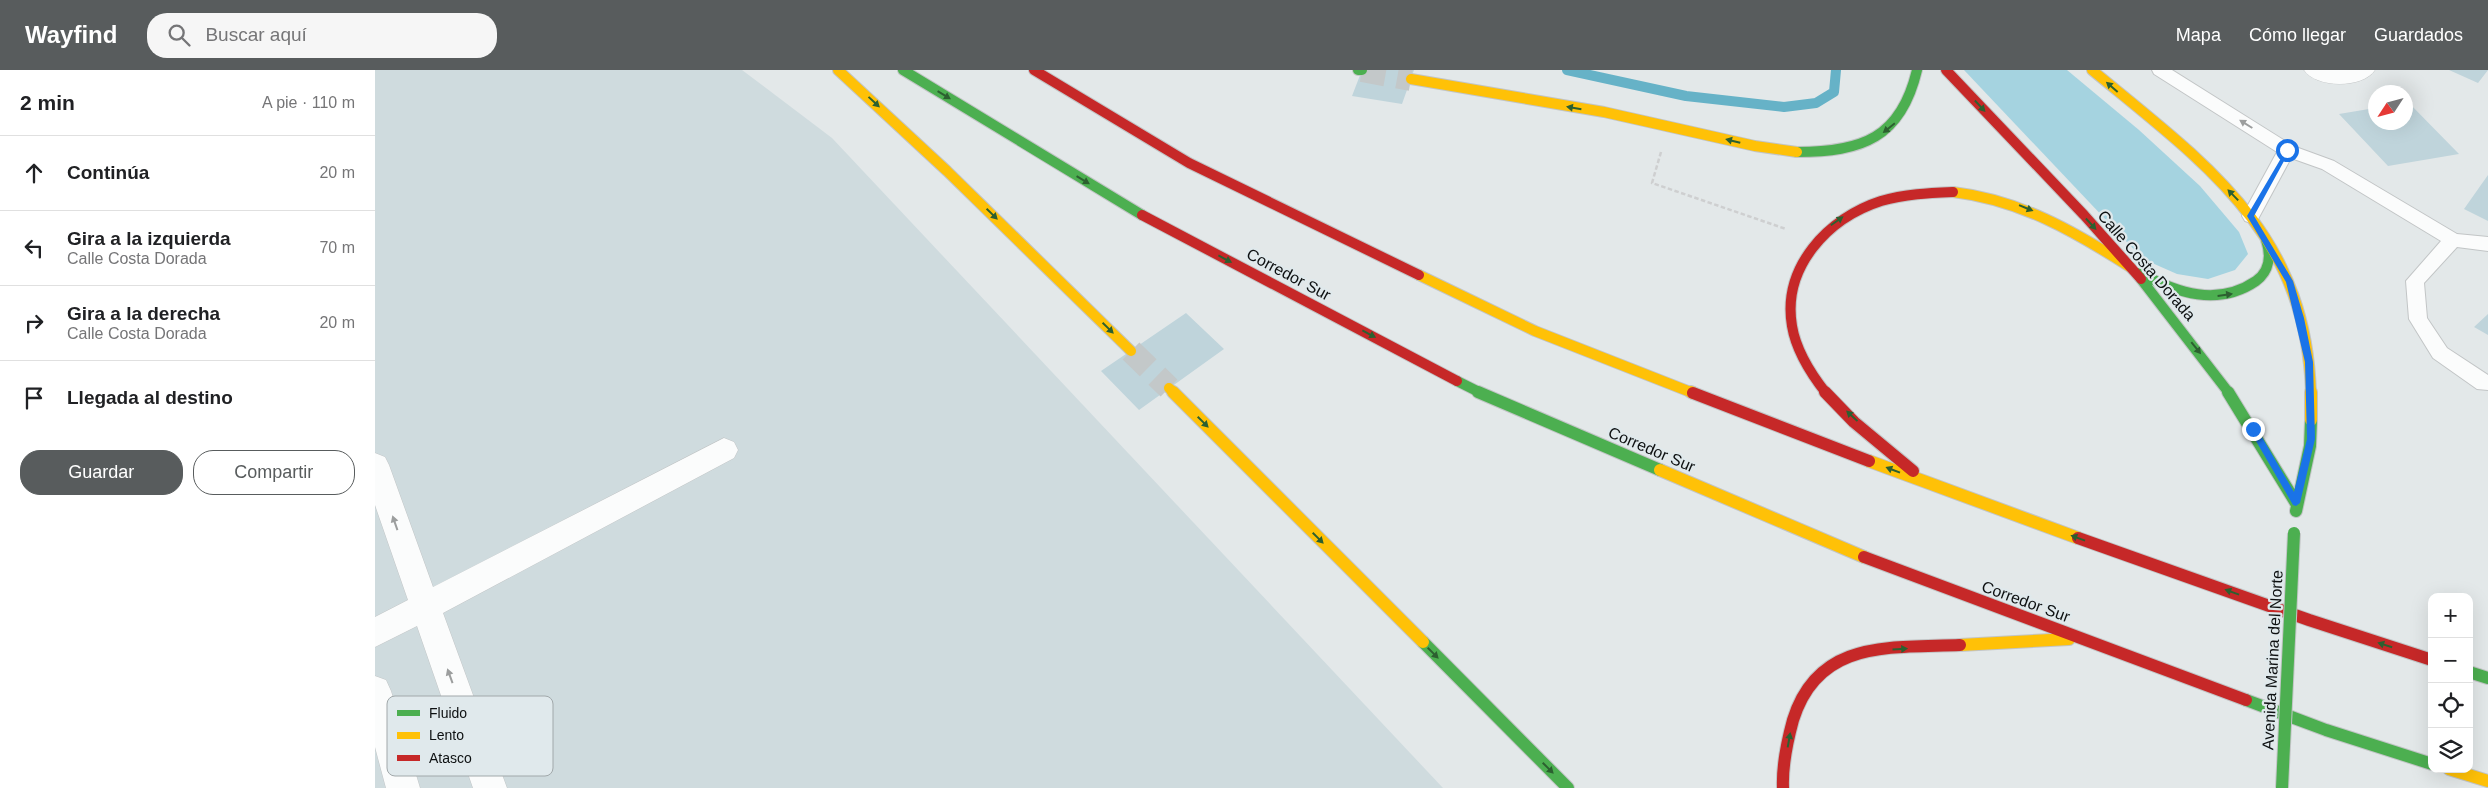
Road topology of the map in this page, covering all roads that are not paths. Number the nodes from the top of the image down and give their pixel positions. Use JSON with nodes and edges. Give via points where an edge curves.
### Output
{"nodes":[{"id":1,"x":838,"y":70,"type":"edge"},
{"id":2,"x":903,"y":70,"type":"edge"},
{"id":3,"x":1034,"y":70,"type":"edge"},
{"id":4,"x":1358,"y":70,"type":"edge"},
{"id":5,"x":1362,"y":70,"type":"edge"},
{"id":6,"x":1917,"y":70,"type":"edge"},
{"id":7,"x":1946,"y":70,"type":"edge"},
{"id":8,"x":2092,"y":70,"type":"edge"},
{"id":9,"x":2160,"y":70,"type":"edge"},
{"id":10,"x":2315,"y":70,"type":"edge"},
{"id":11,"x":2364,"y":70,"type":"edge"},
{"id":12,"x":1411,"y":79,"type":"tunnel mouth"},
{"id":13,"x":2287,"y":150,"type":"junction"},
{"id":14,"x":2251,"y":216,"type":"junction"},
{"id":15,"x":2263,"y":232,"type":"junction"},
{"id":16,"x":2453,"y":240,"type":"junction"},
{"id":17,"x":2488,"y":244,"type":"edge"},
{"id":18,"x":2130,"y":267,"type":"junction"},
{"id":19,"x":1131,"y":351,"type":"tunnel mouth"},
{"id":20,"x":2484,"y":383,"type":"dead end"},
{"id":21,"x":1169,"y":388,"type":"tunnel mouth"},
{"id":22,"x":724,"y":450,"type":"dead end"},
{"id":23,"x":375,"y":465,"type":"edge"},
{"id":24,"x":1927,"y":484,"type":"junction"},
{"id":25,"x":2296,"y":503,"type":"junction"},
{"id":26,"x":424,"y":608,"type":"junction"},
{"id":27,"x":375,"y":634,"type":"edge"},
{"id":28,"x":2080,"y":638,"type":"junction"},
{"id":29,"x":2428,"y":659,"type":"edge"},
{"id":30,"x":2473,"y":673,"type":"edge"},
{"id":31,"x":2488,"y":678,"type":"edge"},
{"id":32,"x":375,"y":692,"type":"edge"},
{"id":33,"x":456,"y":696,"type":"edge"},
{"id":34,"x":387,"y":733,"type":"edge"},
{"id":35,"x":2428,"y":763,"type":"edge"},
{"id":36,"x":2461,"y":773,"type":"edge"},
{"id":37,"x":486,"y":776,"type":"edge"},
{"id":38,"x":2488,"y":782,"type":"edge"},
{"id":39,"x":490,"y":788,"type":"edge"},
{"id":40,"x":1568,"y":788,"type":"edge"},
{"id":41,"x":1783,"y":788,"type":"edge"},
{"id":42,"x":2282,"y":788,"type":"edge"}],
"edges":[{"from":1,"to":19,"type":"main road","one_way":true,"via":[[947,171]]},
{"from":2,"to":28,"type":"main road","name":"Corredor Sur","one_way":true,"via":[[1137,212],[1480,393],[1886,566]]},
{"from":24,"to":3,"type":"main road","one_way":true,"via":[[1535,332],[1189,163]]},
{"from":4,"to":5,"type":"main road"},
{"from":6,"to":12,"type":"main road","one_way":true,"via":[[1913,90],[1901,117],[1891,127],[1875,138],[1824,152],[1780,150],[1669,125]]},
{"from":7,"to":18,"type":"main road","name":"Calle Costa Dorada","one_way":true},
{"from":14,"to":8,"type":"main road","one_way":true,"via":[[2212,173]]},
{"from":13,"to":9,"type":"lane","one_way":true},
{"from":10,"to":11,"type":"street","via":[[2340,77]]},
{"from":13,"to":14,"type":"lane"},
{"from":13,"to":16,"type":"lane","via":[[2328,165]]},
{"from":14,"to":15,"type":"main road"},
{"from":18,"to":15,"type":"main road","one_way":true,"via":[[2167,288],[2189,294],[2209,296],[2244,291],[2266,273],[2270,260],[2269,246]]},
{"from":15,"to":25,"type":"main road","via":[[2290,281],[2309,362],[2311,439]]},
{"from":16,"to":17,"type":"lane"},
{"from":16,"to":20,"type":"lane","via":[[2415,281],[2418,319],[2440,353]]},
{"from":24,"to":18,"type":"main road","one_way":true,"via":[[1831,397],[1799,347],[1789,313],[1790,293],[1795,271],[1815,239],[1847,214],[1867,205],[1911,192],[1953,190],[2001,199],[2044,216]]},
{"from":18,"to":25,"type":"main road","name":"Calle Costa Dorada","one_way":true,"via":[[2211,367],[2253,429]]},
{"from":21,"to":40,"type":"main road","one_way":true},
{"from":22,"to":26,"type":"street"},
{"from":26,"to":23,"type":"street","one_way":true},
{"from":29,"to":24,"type":"main road","one_way":true,"via":[[2309,620]]},
{"from":25,"to":42,"type":"main road","name":"Avenida Marina del Norte","bridge":true},
{"from":26,"to":27,"type":"street"},
{"from":33,"to":26,"type":"street","one_way":true},
{"from":28,"to":35,"type":"main road","name":"Corredor Sur","via":[[2326,730]]},
{"from":41,"to":28,"type":"main road","one_way":true,"via":[[1794,710],[1802,690],[1820,670],[1847,656],[1878,650]]},
{"from":30,"to":31,"type":"main road"},
{"from":32,"to":34,"type":"street"},
{"from":36,"to":38,"type":"main road"},
{"from":39,"to":37,"type":"street","one_way":true}]}
